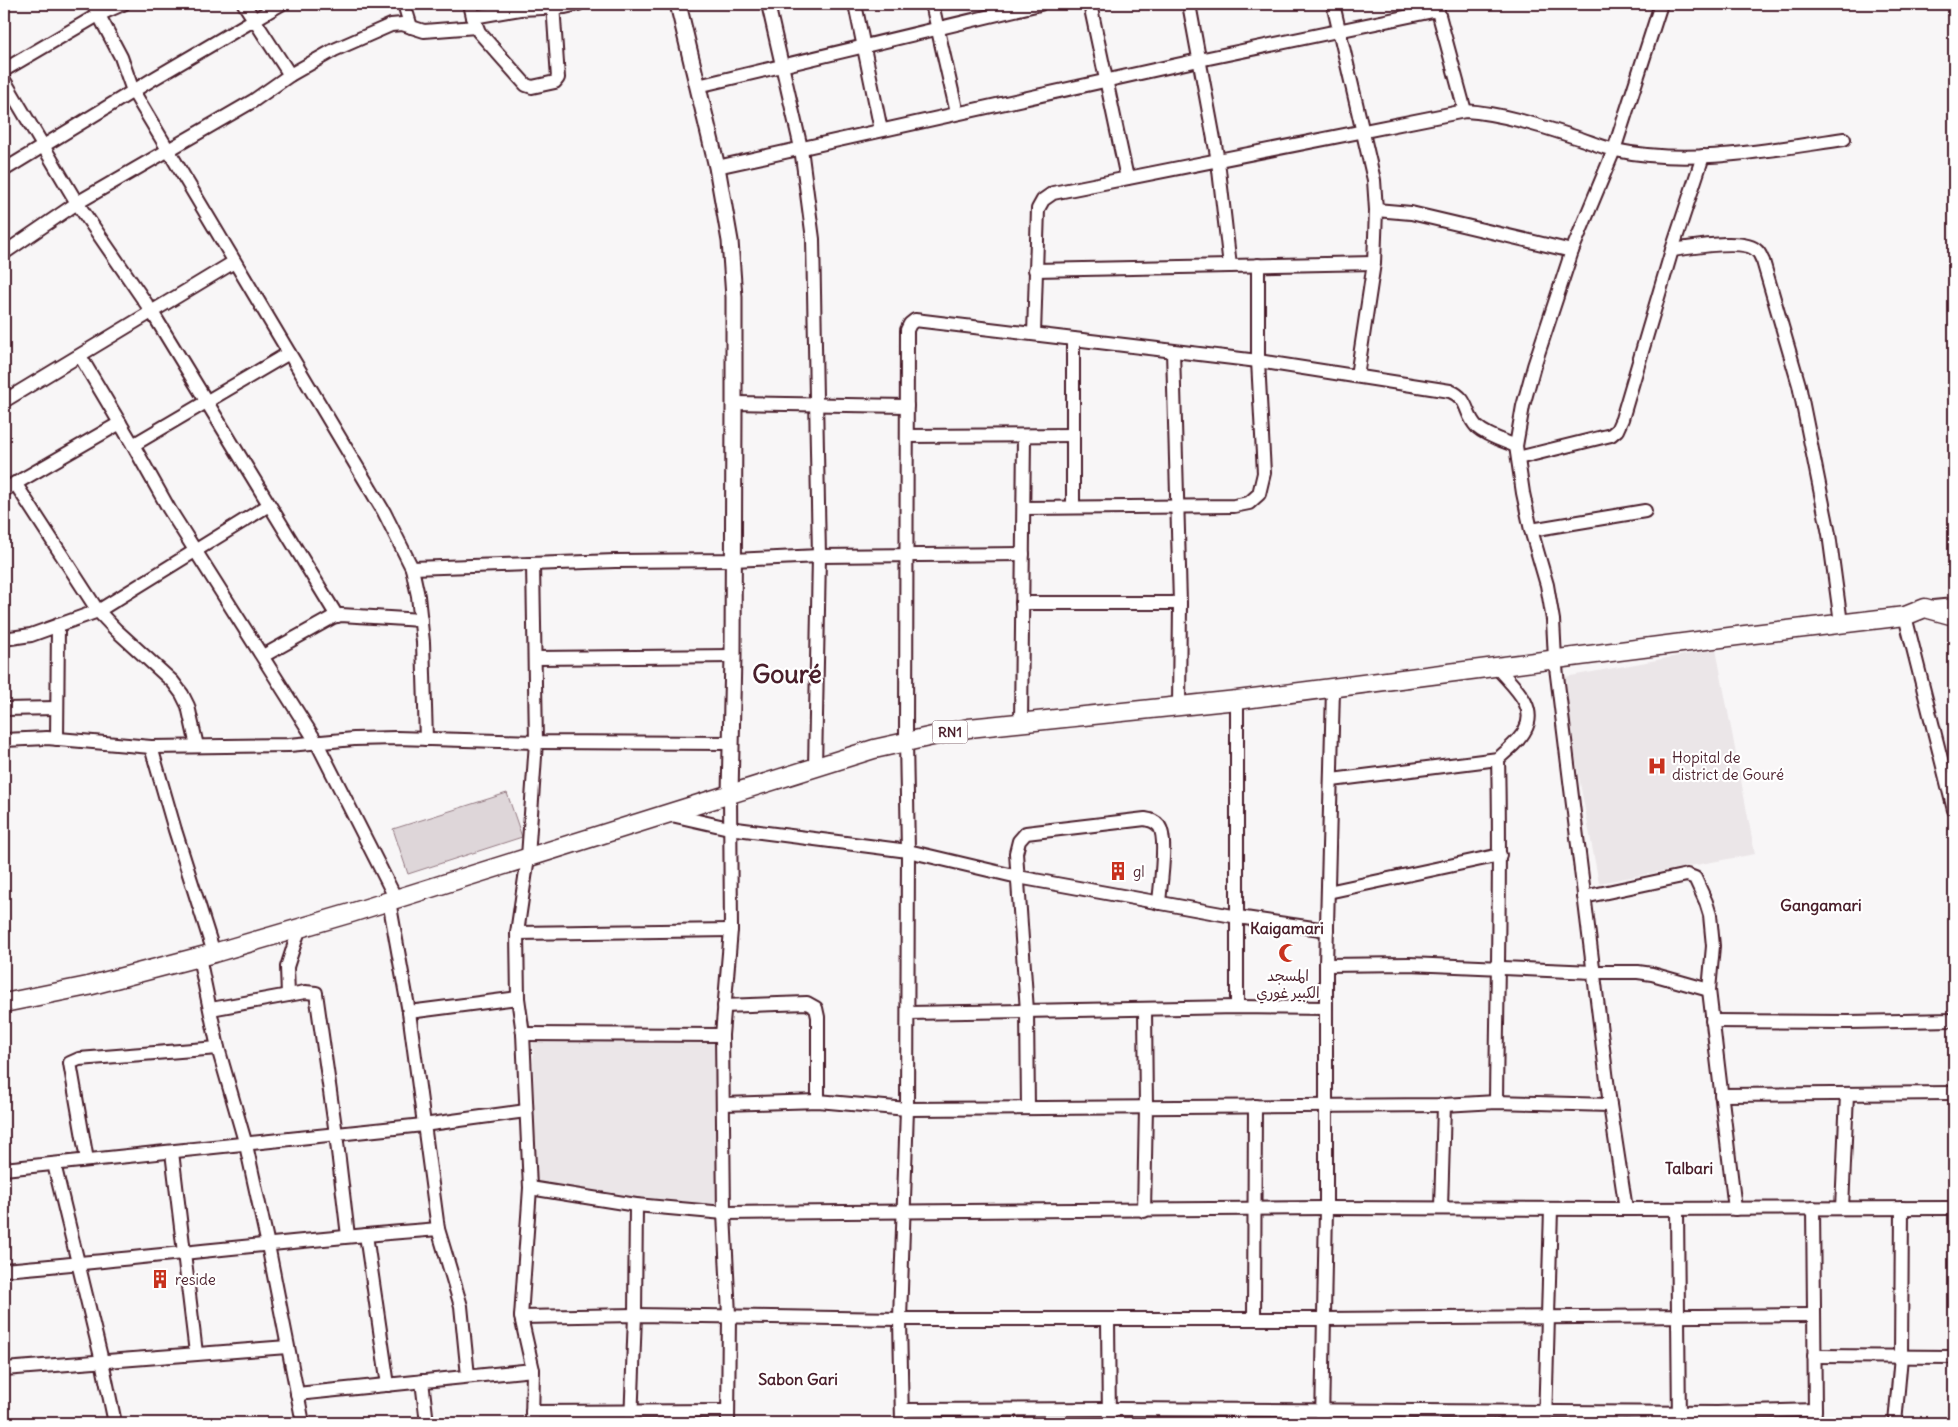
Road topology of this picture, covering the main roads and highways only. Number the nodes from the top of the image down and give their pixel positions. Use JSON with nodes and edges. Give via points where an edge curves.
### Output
{"nodes":[{"id":1,"x":678,"y":4,"type":"edge"},
{"id":2,"x":1954,"y":616,"type":"edge"},
{"id":3,"x":730,"y":794,"type":"junction"},
{"id":4,"x":4,"y":1003,"type":"edge"}],
"edges":[{"from":1,"to":3,"type":"main road","via":[[717,167],[730,241],[734,297]]},
{"from":2,"to":3,"type":"highway","number":"RN1","via":[[1925,608],[1905,616],[1333,689],[969,728],[906,741]]},
{"from":3,"to":4,"type":"highway","number":"RN1","via":[[206,955],[88,986]]}]}
